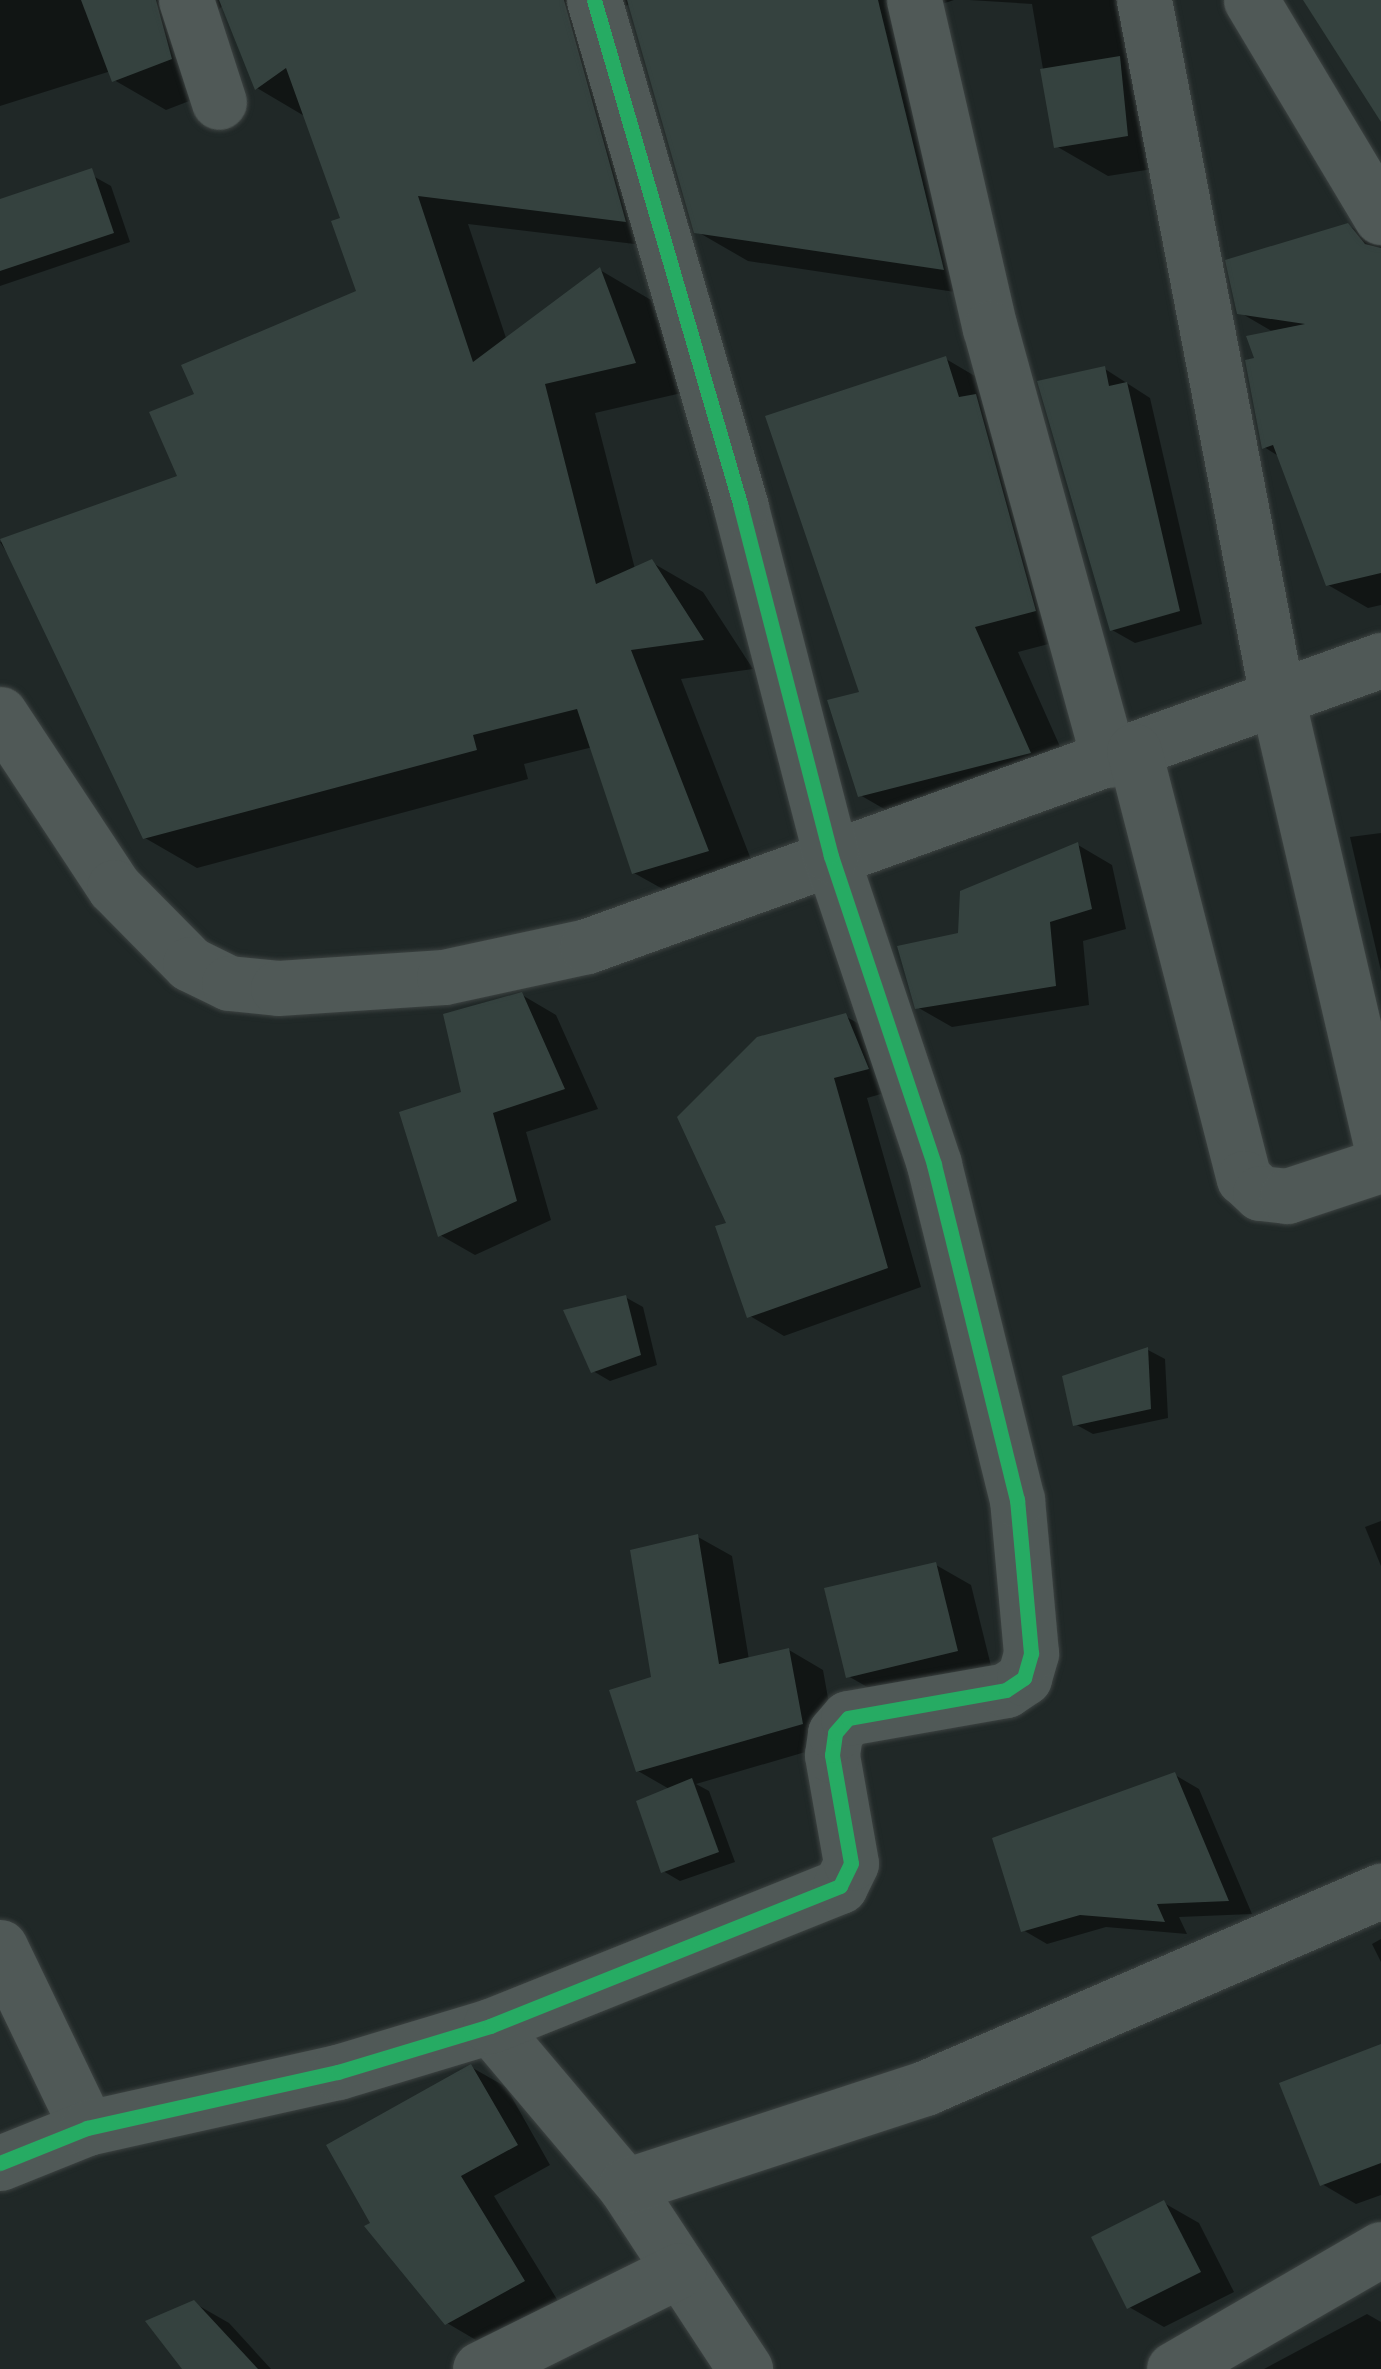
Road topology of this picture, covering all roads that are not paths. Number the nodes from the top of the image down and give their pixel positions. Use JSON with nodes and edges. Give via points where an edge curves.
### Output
{"nodes":[{"id":1,"x":186,"y":0,"type":"edge"},
{"id":2,"x":594,"y":0,"type":"edge"},
{"id":3,"x":914,"y":0,"type":"edge"},
{"id":4,"x":1144,"y":0,"type":"edge"},
{"id":5,"x":1260,"y":3,"type":"edge"},
{"id":6,"x":220,"y":102,"type":"dead end"},
{"id":7,"x":1381,"y":217,"type":"edge"},
{"id":8,"x":1381,"y":660,"type":"edge"},
{"id":9,"x":1278,"y":702,"type":"junction"},
{"id":10,"x":6,"y":739,"type":"edge"},
{"id":11,"x":1121,"y":755,"type":"junction"},
{"id":12,"x":831,"y":856,"type":"junction"},
{"id":13,"x":1381,"y":1144,"type":"edge"},
{"id":14,"x":1381,"y":1165,"type":"edge"},
{"id":15,"x":1381,"y":1891,"type":"edge"},
{"id":16,"x":0,"y":1947,"type":"edge"},
{"id":17,"x":490,"y":2026,"type":"junction"},
{"id":18,"x":87,"y":2128,"type":"junction"},
{"id":19,"x":0,"y":2163,"type":"edge"},
{"id":20,"x":625,"y":2186,"type":"junction"},
{"id":21,"x":1381,"y":2249,"type":"edge"},
{"id":22,"x":679,"y":2270,"type":"junction"},
{"id":23,"x":480,"y":2369,"type":"edge"},
{"id":24,"x":744,"y":2369,"type":"edge"},
{"id":25,"x":1174,"y":2369,"type":"edge"}],
"edges":[{"from":1,"to":6,"type":"street"},
{"from":2,"to":12,"type":"street","via":[[751,543]]},
{"from":3,"to":11,"type":"street","via":[[990,328]]},
{"from":4,"to":9,"type":"street"},
{"from":5,"to":7,"type":"street"},
{"from":8,"to":9,"type":"street"},
{"from":9,"to":11,"type":"street"},
{"from":9,"to":13,"type":"street"},
{"from":10,"to":12,"type":"street","via":[[114,887],[190,964],[229,983],[278,988],[444,977],[587,946]]},
{"from":11,"to":12,"type":"street"},
{"from":11,"to":14,"type":"street","via":[[1244,1178],[1260,1193],[1287,1196]]},
{"from":12,"to":17,"type":"street","via":[[934,1164],[1017,1500],[1032,1653],[1024,1678],[1006,1690],[848,1718],[835,1733],[832,1754],[850,1862],[840,1886]]},
{"from":15,"to":20,"type":"street","via":[[925,2088]]},
{"from":16,"to":18,"type":"street"},
{"from":17,"to":18,"type":"street","via":[[338,2072]]},
{"from":17,"to":20,"type":"street"},
{"from":18,"to":19,"type":"street"},
{"from":20,"to":22,"type":"street"},
{"from":21,"to":25,"type":"street"},
{"from":22,"to":23,"type":"street"},
{"from":22,"to":24,"type":"street"}]}
